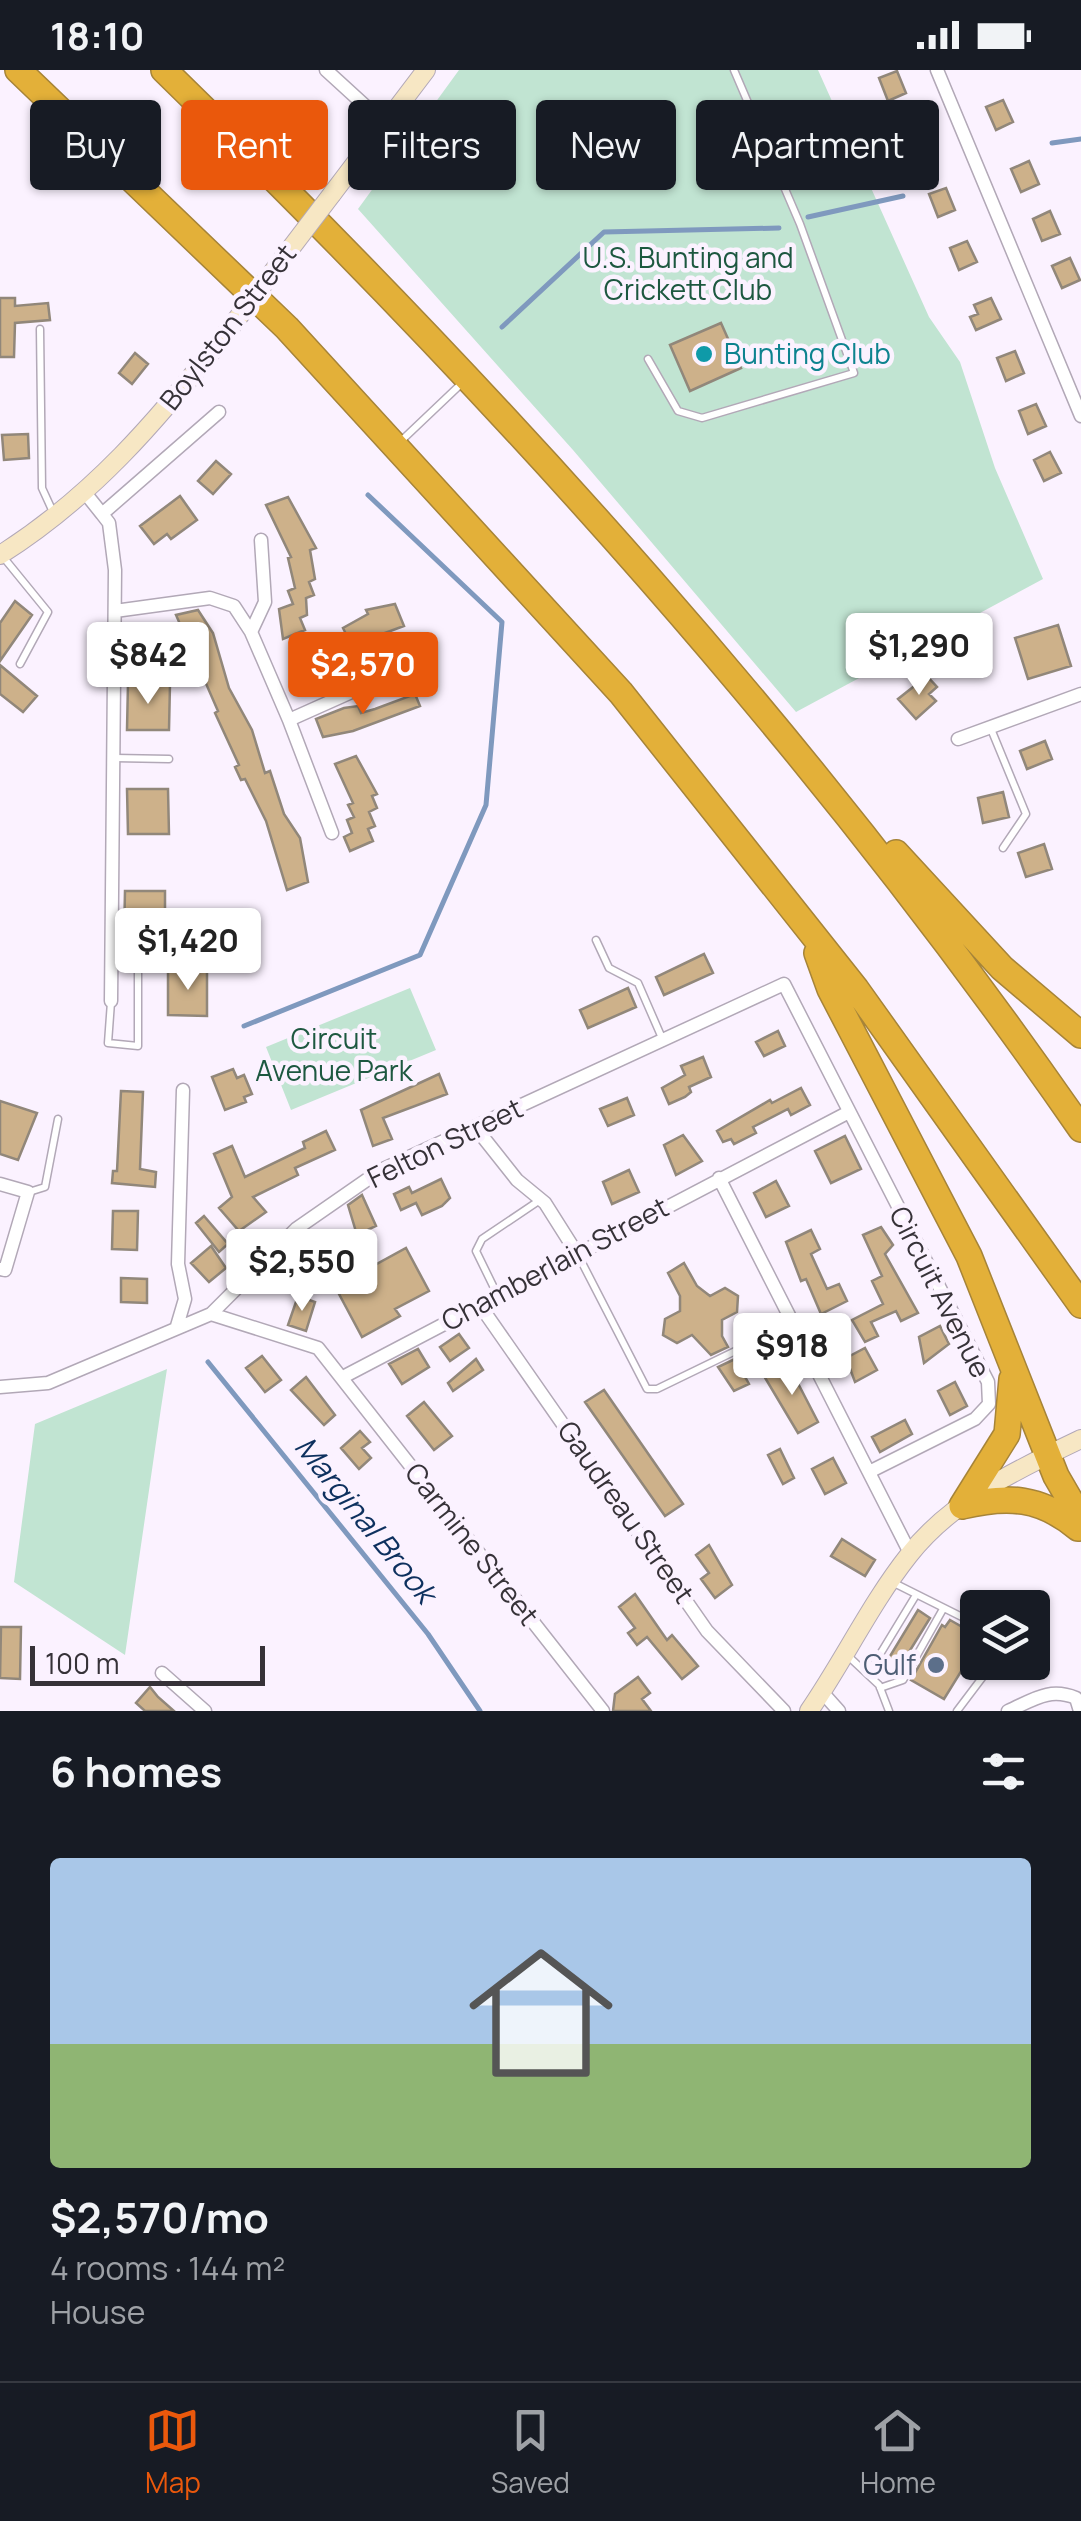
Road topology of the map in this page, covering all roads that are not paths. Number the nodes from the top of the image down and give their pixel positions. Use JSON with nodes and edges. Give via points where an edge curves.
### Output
{"nodes":[{"id":1,"x":18,"y":70,"type":"edge"},
{"id":2,"x":164,"y":70,"type":"edge"},
{"id":3,"x":326,"y":70,"type":"edge"},
{"id":4,"x":426,"y":70,"type":"edge"},
{"id":5,"x":734,"y":70,"type":"edge"},
{"id":6,"x":937,"y":70,"type":"edge"},
{"id":7,"x":359,"y":100,"type":"edge"},
{"id":8,"x":402,"y":100,"type":"edge"},
{"id":9,"x":348,"y":172,"type":"edge"},
{"id":10,"x":40,"y":330,"type":"dead end"},
{"id":11,"x":648,"y":359,"type":"dead end"},
{"id":12,"x":469,"y":377,"type":"junction"},
{"id":13,"x":220,"y":412,"type":"dead end"},
{"id":14,"x":1081,"y":416,"type":"edge"},
{"id":15,"x":397,"y":445,"type":"junction"},
{"id":16,"x":86,"y":494,"type":"junction"},
{"id":17,"x":102,"y":514,"type":"junction"},
{"id":18,"x":56,"y":518,"type":"junction"},
{"id":19,"x":261,"y":540,"type":"dead end"},
{"id":20,"x":0,"y":554,"type":"edge"},
{"id":21,"x":115,"y":611,"type":"junction"},
{"id":22,"x":251,"y":632,"type":"junction"},
{"id":23,"x":20,"y":664,"type":"dead end"},
{"id":24,"x":403,"y":669,"type":"dead end"},
{"id":25,"x":1081,"y":694,"type":"edge"},
{"id":26,"x":767,"y":715,"type":"junction"},
{"id":27,"x":289,"y":720,"type":"junction"},
{"id":28,"x":990,"y":728,"type":"junction"},
{"id":29,"x":958,"y":740,"type":"dead end"},
{"id":30,"x":115,"y":758,"type":"junction"},
{"id":31,"x":169,"y":759,"type":"dead end"},
{"id":32,"x":332,"y":833,"type":"dead end"},
{"id":33,"x":1003,"y":848,"type":"dead end"},
{"id":34,"x":811,"y":934,"type":"junction"},
{"id":35,"x":596,"y":940,"type":"dead end"},
{"id":36,"x":112,"y":954,"type":"junction"},
{"id":37,"x":111,"y":1001,"type":"joint"},
{"id":38,"x":1081,"y":1035,"type":"edge"},
{"id":39,"x":662,"y":1039,"type":"junction"},
{"id":40,"x":183,"y":1090,"type":"dead end"},
{"id":41,"x":849,"y":1112,"type":"junction"},
{"id":42,"x":58,"y":1119,"type":"dead end"},
{"id":43,"x":475,"y":1127,"type":"junction"},
{"id":44,"x":1081,"y":1129,"type":"edge"},
{"id":45,"x":719,"y":1178,"type":"junction"},
{"id":46,"x":0,"y":1184,"type":"edge"},
{"id":47,"x":28,"y":1192,"type":"junction"},
{"id":48,"x":541,"y":1199,"type":"junction"},
{"id":49,"x":576,"y":1252,"type":"junction"},
{"id":50,"x":0,"y":1268,"type":"edge"},
{"id":51,"x":497,"y":1294,"type":"junction"},
{"id":52,"x":479,"y":1304,"type":"junction"},
{"id":53,"x":1081,"y":1305,"type":"edge"},
{"id":54,"x":211,"y":1314,"type":"junction"},
{"id":55,"x":793,"y":1323,"type":"junction"},
{"id":56,"x":176,"y":1326,"type":"junction"},
{"id":57,"x":1006,"y":1346,"type":"junction"},
{"id":58,"x":343,"y":1377,"type":"junction"},
{"id":59,"x":0,"y":1388,"type":"edge"},
{"id":60,"x":1081,"y":1439,"type":"edge"},
{"id":61,"x":1051,"y":1454,"type":"junction"},
{"id":62,"x":869,"y":1472,"type":"junction"},
{"id":63,"x":962,"y":1506,"type":"junction"},
{"id":64,"x":1081,"y":1520,"type":"edge"},
{"id":65,"x":1081,"y":1530,"type":"edge"},
{"id":66,"x":910,"y":1553,"type":"junction"},
{"id":67,"x":891,"y":1581,"type":"junction"},
{"id":68,"x":916,"y":1595,"type":"junction"},
{"id":69,"x":943,"y":1609,"type":"junction"},
{"id":70,"x":960,"y":1617,"type":"edge"},
{"id":71,"x":900,"y":1621,"type":"junction"},
{"id":72,"x":908,"y":1626,"type":"dead end"},
{"id":73,"x":891,"y":1636,"type":"junction"},
{"id":74,"x":900,"y":1640,"type":"dead end"},
{"id":75,"x":881,"y":1652,"type":"junction"},
{"id":76,"x":846,"y":1654,"type":"junction"},
{"id":77,"x":890,"y":1656,"type":"dead end"},
{"id":78,"x":162,"y":1673,"type":"dead end"},
{"id":79,"x":868,"y":1674,"type":"junction"},
{"id":80,"x":980,"y":1680,"type":"edge"},
{"id":81,"x":880,"y":1688,"type":"junction"},
{"id":82,"x":822,"y":1692,"type":"junction"},
{"id":83,"x":205,"y":1711,"type":"edge"},
{"id":84,"x":603,"y":1711,"type":"edge"},
{"id":85,"x":784,"y":1711,"type":"edge"},
{"id":86,"x":809,"y":1711,"type":"edge"},
{"id":87,"x":839,"y":1711,"type":"edge"},
{"id":88,"x":888,"y":1711,"type":"edge"},
{"id":89,"x":957,"y":1711,"type":"edge"},
{"id":90,"x":1008,"y":1711,"type":"edge"},
{"id":91,"x":1080,"y":1711,"type":"edge"}],
"edges":[{"from":1,"to":15,"type":"highway","via":[[288,328]]},
{"from":2,"to":12,"type":"highway"},
{"from":3,"to":7,"type":"street"},
{"from":4,"to":8,"type":"main road","name":"Boylston Street"},
{"from":5,"to":11,"type":"lane","via":[[854,374],[702,418],[678,411]]},
{"from":6,"to":14,"type":"street"},
{"from":9,"to":16,"type":"main road","name":"Boylston Street","bridge":true,"via":[[224,336]]},
{"from":10,"to":18,"type":"lane","via":[[42,488]]},
{"from":12,"to":15,"type":"lane"},
{"from":12,"to":26,"type":"highway"},
{"from":13,"to":17,"type":"street"},
{"from":15,"to":34,"type":"highway","via":[[621,694]]},
{"from":16,"to":17,"type":"street"},
{"from":16,"to":18,"type":"main road","name":"Boylston Street"},
{"from":17,"to":21,"type":"street","via":[[109,523]]},
{"from":18,"to":20,"type":"main road","name":"Boylston Street"},
{"from":19,"to":22,"type":"street","via":[[265,602]]},
{"from":20,"to":23,"type":"lane","via":[[48,612]]},
{"from":21,"to":22,"type":"street","via":[[210,598],[234,606]]},
{"from":21,"to":30,"type":"street"},
{"from":22,"to":27,"type":"street"},
{"from":24,"to":27,"type":"street"},
{"from":25,"to":28,"type":"street"},
{"from":26,"to":38,"type":"highway","via":[[1002,968]]},
{"from":26,"to":44,"type":"highway","via":[[910,894]]},
{"from":27,"to":32,"type":"street"},
{"from":28,"to":29,"type":"street"},
{"from":28,"to":33,"type":"lane","via":[[1026,814]]},
{"from":30,"to":31,"type":"lane"},
{"from":30,"to":36,"type":"street"},
{"from":34,"to":53,"type":"highway"},
{"from":34,"to":57,"type":"highway","via":[[830,988],[969,1256]]},
{"from":35,"to":39,"type":"lane","via":[[609,968],[638,983]]},
{"from":36,"to":37,"type":"street"},
{"from":36,"to":37,"type":"lane","via":[[138,955],[138,1046],[108,1043]]},
{"from":39,"to":41,"type":"street","name":"Felton Street","via":[[784,984]]},
{"from":39,"to":43,"type":"street","name":"Felton Street"},
{"from":40,"to":56,"type":"street","via":[[178,1264],[185,1299]]},
{"from":41,"to":45,"type":"street","name":"Chamberlain Street"},
{"from":41,"to":62,"type":"street","name":"Circuit Avenue","via":[[988,1382],[989,1404],[975,1419]]},
{"from":42,"to":47,"type":"lane","via":[[44,1187]]},
{"from":43,"to":48,"type":"street"},
{"from":43,"to":54,"type":"street","name":"Felton Street","via":[[381,1170],[310,1219]]},
{"from":45,"to":49,"type":"street","name":"Chamberlain Street"},
{"from":45,"to":55,"type":"street"},
{"from":46,"to":47,"type":"street"},
{"from":47,"to":50,"type":"street","via":[[6,1270]]},
{"from":48,"to":49,"type":"street"},
{"from":48,"to":51,"type":"lane","via":[[482,1239],[476,1251]]},
{"from":49,"to":51,"type":"street","name":"Chamberlain Street"},
{"from":49,"to":55,"type":"lane","via":[[647,1389]]},
{"from":51,"to":52,"type":"street","name":"Chamberlain Street"},
{"from":52,"to":58,"type":"street","name":"Chamberlain Street"},
{"from":52,"to":85,"type":"street","name":"Gaudreau Street","via":[[706,1631]]},
{"from":54,"to":56,"type":"street","name":"Felton Street"},
{"from":54,"to":58,"type":"street","via":[[318,1348]]},
{"from":55,"to":62,"type":"street"},
{"from":56,"to":59,"type":"street","name":"Felton Street","via":[[48,1382]]},
{"from":57,"to":61,"type":"highway"},
{"from":57,"to":63,"type":"highway","via":[[1013,1382],[1006,1434]]},
{"from":58,"to":84,"type":"street","name":"Carmine Street"},
{"from":60,"to":61,"type":"main road"},
{"from":61,"to":63,"type":"main road"},
{"from":61,"to":64,"type":"highway"},
{"from":62,"to":66,"type":"street"},
{"from":63,"to":65,"type":"highway","via":[[1035,1501]]},
{"from":63,"to":66,"type":"main road"},
{"from":66,"to":67,"type":"main road"},
{"from":67,"to":68,"type":"lane"},
{"from":67,"to":76,"type":"main road"},
{"from":68,"to":69,"type":"lane"},
{"from":68,"to":71,"type":"lane"},
{"from":69,"to":70,"type":"lane"},
{"from":69,"to":81,"type":"lane","via":[[904,1680]]},
{"from":71,"to":72,"type":"lane"},
{"from":71,"to":73,"type":"lane"},
{"from":73,"to":74,"type":"lane"},
{"from":73,"to":75,"type":"lane"},
{"from":75,"to":77,"type":"lane"},
{"from":75,"to":79,"type":"lane"},
{"from":76,"to":79,"type":"lane"},
{"from":76,"to":82,"type":"main road"},
{"from":78,"to":83,"type":"street"},
{"from":79,"to":81,"type":"lane"},
{"from":80,"to":89,"type":"lane"},
{"from":81,"to":88,"type":"lane"},
{"from":82,"to":86,"type":"main road"},
{"from":82,"to":87,"type":"street"},
{"from":90,"to":91,"type":"street","via":[[1062,1692],[1076,1698]]}]}
